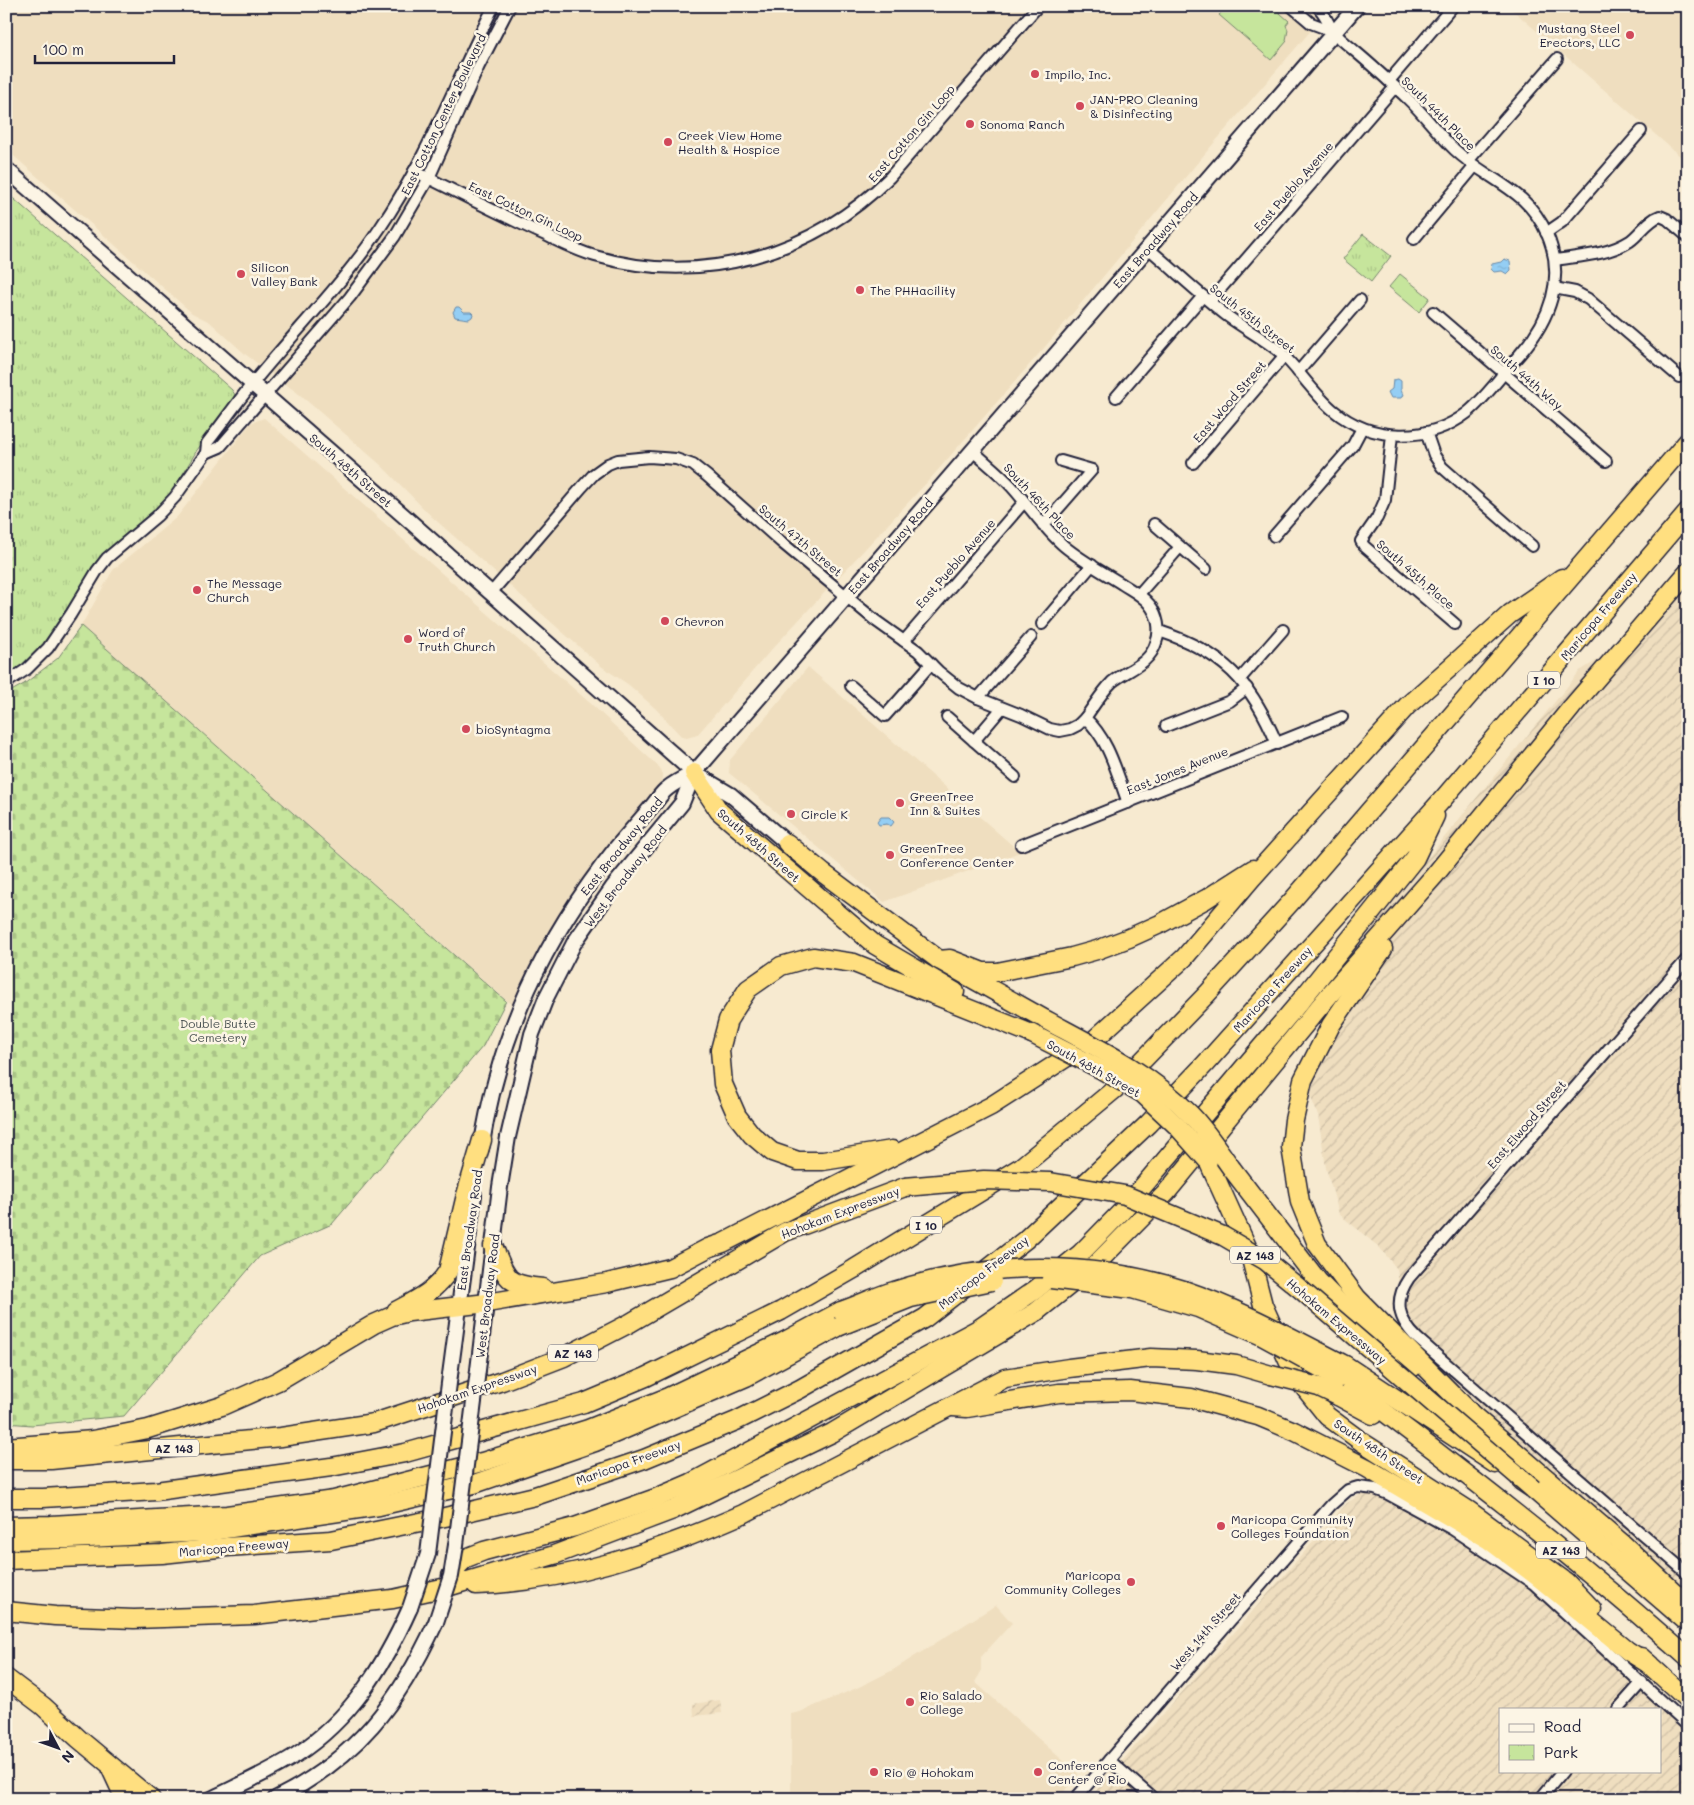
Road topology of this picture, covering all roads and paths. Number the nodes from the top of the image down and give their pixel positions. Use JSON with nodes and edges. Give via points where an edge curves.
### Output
{"nodes":[{"id":1,"x":494,"y":6,"type":"edge"},
{"id":2,"x":510,"y":6,"type":"edge"},
{"id":3,"x":1038,"y":6,"type":"edge"},
{"id":4,"x":1291,"y":6,"type":"edge"},
{"id":5,"x":1317,"y":6,"type":"edge"},
{"id":6,"x":1357,"y":6,"type":"edge"},
{"id":7,"x":1453,"y":6,"type":"edge"},
{"id":8,"x":1334,"y":32,"type":"junction"},
{"id":9,"x":1557,"y":58,"type":"dead end"},
{"id":10,"x":1392,"y":84,"type":"junction"},
{"id":11,"x":1641,"y":131,"type":"dead end"},
{"id":12,"x":1472,"y":164,"type":"junction"},
{"id":13,"x":6,"y":169,"type":"edge"},
{"id":14,"x":414,"y":171,"type":"junction"},
{"id":15,"x":429,"y":178,"type":"junction"},
{"id":16,"x":1546,"y":232,"type":"junction"},
{"id":17,"x":1688,"y":237,"type":"edge"},
{"id":18,"x":1414,"y":238,"type":"dead end"},
{"id":19,"x":1148,"y":248,"type":"junction"},
{"id":20,"x":1554,"y":260,"type":"junction"},
{"id":21,"x":1554,"y":288,"type":"junction"},
{"id":22,"x":1207,"y":298,"type":"junction"},
{"id":23,"x":1360,"y":300,"type":"dead end"},
{"id":24,"x":1433,"y":312,"type":"dead end"},
{"id":25,"x":1284,"y":356,"type":"junction"},
{"id":26,"x":1298,"y":372,"type":"junction"},
{"id":27,"x":1504,"y":373,"type":"junction"},
{"id":28,"x":1679,"y":377,"type":"dead end"},
{"id":29,"x":252,"y":384,"type":"junction"},
{"id":30,"x":265,"y":394,"type":"junction"},
{"id":31,"x":1116,"y":397,"type":"dead end"},
{"id":32,"x":1362,"y":428,"type":"junction"},
{"id":33,"x":1426,"y":432,"type":"junction"},
{"id":34,"x":1392,"y":435,"type":"junction"},
{"id":35,"x":1688,"y":441,"type":"edge"},
{"id":36,"x":973,"y":451,"type":"junction"},
{"id":37,"x":206,"y":453,"type":"junction"},
{"id":38,"x":1061,"y":461,"type":"dead end"},
{"id":39,"x":1606,"y":461,"type":"dead end"},
{"id":40,"x":1193,"y":463,"type":"dead end"},
{"id":41,"x":1024,"y":502,"type":"junction"},
{"id":42,"x":1688,"y":512,"type":"edge"},
{"id":43,"x":1154,"y":524,"type":"dead end"},
{"id":44,"x":1043,"y":526,"type":"junction"},
{"id":45,"x":1274,"y":536,"type":"dead end"},
{"id":46,"x":1532,"y":546,"type":"dead end"},
{"id":47,"x":1180,"y":547,"type":"junction"},
{"id":48,"x":1583,"y":564,"type":"junction"},
{"id":49,"x":1092,"y":565,"type":"junction"},
{"id":50,"x":1206,"y":569,"type":"dead end"},
{"id":51,"x":1688,"y":572,"type":"edge"},
{"id":52,"x":491,"y":593,"type":"junction"},
{"id":53,"x":1139,"y":594,"type":"junction"},
{"id":54,"x":848,"y":595,"type":"junction"},
{"id":55,"x":1042,"y":624,"type":"dead end"},
{"id":56,"x":1455,"y":624,"type":"dead end"},
{"id":57,"x":1284,"y":630,"type":"dead end"},
{"id":58,"x":1158,"y":631,"type":"junction"},
{"id":59,"x":1031,"y":637,"type":"dead end"},
{"id":60,"x":904,"y":641,"type":"junction"},
{"id":61,"x":931,"y":664,"type":"junction"},
{"id":62,"x":1240,"y":679,"type":"junction"},
{"id":63,"x":6,"y":683,"type":"edge"},
{"id":64,"x":851,"y":686,"type":"dead end"},
{"id":65,"x":1248,"y":688,"type":"junction"},
{"id":66,"x":978,"y":698,"type":"junction"},
{"id":67,"x":1002,"y":708,"type":"junction"},
{"id":68,"x":947,"y":717,"type":"dead end"},
{"id":69,"x":1342,"y":717,"type":"dead end"},
{"id":70,"x":1085,"y":718,"type":"junction"},
{"id":71,"x":1166,"y":726,"type":"dead end"},
{"id":72,"x":974,"y":742,"type":"junction"},
{"id":73,"x":1277,"y":744,"type":"junction"},
{"id":74,"x":694,"y":773,"type":"junction"},
{"id":75,"x":1015,"y":778,"type":"dead end"},
{"id":76,"x":1442,"y":800,"type":"junction"},
{"id":77,"x":1128,"y":803,"type":"junction"},
{"id":78,"x":787,"y":843,"type":"joint"},
{"id":79,"x":1021,"y":846,"type":"dead end"},
{"id":80,"x":1274,"y":854,"type":"junction"},
{"id":81,"x":1434,"y":876,"type":"junction"},
{"id":82,"x":1688,"y":958,"type":"edge"},
{"id":83,"x":939,"y":960,"type":"junction"},
{"id":84,"x":1032,"y":1034,"type":"junction"},
{"id":85,"x":482,"y":1140,"type":"junction"},
{"id":86,"x":911,"y":1146,"type":"junction"},
{"id":87,"x":493,"y":1246,"type":"junction"},
{"id":88,"x":566,"y":1289,"type":"junction"},
{"id":89,"x":487,"y":1303,"type":"junction"},
{"id":90,"x":459,"y":1306,"type":"junction"},
{"id":91,"x":840,"y":1319,"type":"junction"},
{"id":92,"x":374,"y":1324,"type":"junction"},
{"id":93,"x":950,"y":1407,"type":"junction"},
{"id":94,"x":1469,"y":1411,"type":"junction"},
{"id":95,"x":6,"y":1447,"type":"edge"},
{"id":96,"x":1431,"y":1447,"type":"junction"},
{"id":97,"x":6,"y":1460,"type":"edge"},
{"id":98,"x":1533,"y":1489,"type":"junction"},
{"id":99,"x":6,"y":1498,"type":"edge"},
{"id":100,"x":6,"y":1526,"type":"edge"},
{"id":101,"x":6,"y":1540,"type":"edge"},
{"id":102,"x":6,"y":1560,"type":"edge"},
{"id":103,"x":1688,"y":1574,"type":"edge"},
{"id":104,"x":451,"y":1581,"type":"junction"},
{"id":105,"x":1688,"y":1605,"type":"edge"},
{"id":106,"x":6,"y":1611,"type":"edge"},
{"id":107,"x":1688,"y":1623,"type":"edge"},
{"id":108,"x":1688,"y":1658,"type":"edge"},
{"id":109,"x":1649,"y":1664,"type":"junction"},
{"id":110,"x":6,"y":1678,"type":"edge"},
{"id":111,"x":1642,"y":1682,"type":"junction"},
{"id":112,"x":1688,"y":1700,"type":"edge"},
{"id":113,"x":1619,"y":1708,"type":"edge"},
{"id":114,"x":1688,"y":1726,"type":"edge"},
{"id":115,"x":1109,"y":1760,"type":"junction"},
{"id":116,"x":107,"y":1762,"type":"junction"},
{"id":117,"x":1562,"y":1772,"type":"edge"},
{"id":118,"x":125,"y":1799,"type":"edge"},
{"id":119,"x":152,"y":1799,"type":"edge"},
{"id":120,"x":211,"y":1799,"type":"edge"},
{"id":121,"x":275,"y":1799,"type":"edge"},
{"id":122,"x":1075,"y":1799,"type":"edge"},
{"id":123,"x":1154,"y":1799,"type":"edge"},
{"id":124,"x":1540,"y":1799,"type":"edge"}],
"edges":[{"from":1,"to":14,"type":"street","name":"East Cotton Center Boulevard"},
{"from":2,"to":15,"type":"street","name":"East Cotton Center Boulevard"},
{"from":3,"to":15,"type":"street","name":"East Cotton Gin Loop","via":[[876,191],[828,227],[766,255],[712,266],[656,267],[623,263],[594,256],[559,241]]},
{"from":4,"to":8,"type":"street","name":"South 44th Place","via":[[1311,23]]},
{"from":5,"to":8,"type":"street","name":"South 44th Place"},
{"from":6,"to":8,"type":"main road","name":"East Broadway Road"},
{"from":7,"to":10,"type":"street","name":"East Pueblo Avenue"},
{"from":8,"to":10,"type":"street","name":"South 44th Place"},
{"from":8,"to":19,"type":"main road","name":"East Broadway Road"},
{"from":9,"to":12,"type":"street"},
{"from":10,"to":12,"type":"street","name":"South 44th Place"},
{"from":10,"to":22,"type":"street","name":"East Pueblo Avenue"},
{"from":11,"to":16,"type":"street","via":[[1562,222]]},
{"from":12,"to":16,"type":"street","name":"South 44th Place","via":[[1520,196]]},
{"from":12,"to":18,"type":"street"},
{"from":13,"to":29,"type":"main road","name":"South 48th Street"},
{"from":14,"to":15,"type":"street","name":"East Cotton Gin Loop"},
{"from":14,"to":29,"type":"street","name":"East Cotton Center Boulevard","via":[[358,259]]},
{"from":15,"to":30,"type":"street","name":"East Cotton Center Boulevard","via":[[376,264]]},
{"from":16,"to":20,"type":"street","name":"South 44th Place"},
{"from":17,"to":20,"type":"street","via":[[1660,216],[1614,249]]},
{"from":19,"to":22,"type":"street","name":"South 45th Street"},
{"from":19,"to":36,"type":"main road","name":"East Broadway Road"},
{"from":20,"to":21,"type":"street","name":"South 44th Place"},
{"from":21,"to":27,"type":"street","name":"South 44th Place","via":[[1547,315],[1538,331]]},
{"from":21,"to":28,"type":"street","via":[[1575,292],[1588,299]]},
{"from":22,"to":25,"type":"street","name":"South 45th Street"},
{"from":22,"to":31,"type":"street","name":"East Pueblo Avenue"},
{"from":23,"to":26,"type":"street"},
{"from":24,"to":27,"type":"street","name":"South 44th Way"},
{"from":25,"to":26,"type":"street","name":"South 45th Street"},
{"from":25,"to":40,"type":"street","name":"East Wood Street"},
{"from":26,"to":32,"type":"street","name":"South 45th Street","via":[[1332,409]]},
{"from":27,"to":33,"type":"street","name":"South 45th Street","via":[[1466,413]]},
{"from":27,"to":39,"type":"street","name":"South 44th Way"},
{"from":29,"to":30,"type":"main road","name":"South 48th Street"},
{"from":29,"to":37,"type":"street","name":"East Cotton Center Boulevard","via":[[207,442]]},
{"from":30,"to":37,"type":"street","name":"East Cotton Center Boulevard","via":[[220,447]]},
{"from":30,"to":52,"type":"main road","name":"South 48th Street"},
{"from":32,"to":34,"type":"street","name":"South 45th Street"},
{"from":32,"to":45,"type":"street","via":[[1353,445]]},
{"from":33,"to":34,"type":"street","name":"South 45th Street"},
{"from":33,"to":46,"type":"street","via":[[1442,467]]},
{"from":34,"to":56,"type":"street","name":"South 45th Place","via":[[1385,500],[1361,541]]},
{"from":35,"to":48,"type":"highway","number":"I 10"},
{"from":36,"to":41,"type":"street","name":"South 46th Place"},
{"from":36,"to":54,"type":"main road","name":"East Broadway Road"},
{"from":37,"to":63,"type":"street","via":[[167,507],[107,558],[48,648],[27,669]]},
{"from":38,"to":44,"type":"street","via":[[1092,470]]},
{"from":41,"to":44,"type":"street","name":"South 46th Place"},
{"from":41,"to":60,"type":"street","name":"East Pueblo Avenue"},
{"from":42,"to":76,"type":"highway","name":"Maricopa Freeway","number":"I 10"},
{"from":43,"to":47,"type":"street"},
{"from":44,"to":49,"type":"street","name":"South 46th Place","via":[[1065,547]]},
{"from":47,"to":50,"type":"street"},
{"from":47,"to":53,"type":"street"},
{"from":48,"to":80,"type":"highway","via":[[1510,614],[1407,706]]},
{"from":48,"to":99,"type":"highway","number":"I 10","via":[[1291,902],[1115,1089],[1021,1167],[854,1269],[781,1311],[646,1377],[584,1403],[414,1451],[322,1469],[156,1491]]},
{"from":49,"to":53,"type":"street","name":"South 46th Place"},
{"from":49,"to":55,"type":"street"},
{"from":51,"to":81,"type":"highway"},
{"from":52,"to":54,"type":"street","name":"South 47th Street","via":[[594,474],[618,460],[649,457],[676,459],[693,465]]},
{"from":52,"to":74,"type":"main road","name":"South 48th Street"},
{"from":53,"to":58,"type":"street","name":"South 46th Place","via":[[1154,612]]},
{"from":54,"to":60,"type":"street","name":"South 47th Street"},
{"from":54,"to":74,"type":"main road","name":"East Broadway Road"},
{"from":57,"to":62,"type":"street"},
{"from":58,"to":62,"type":"street","via":[[1203,649]]},
{"from":58,"to":70,"type":"street","via":[[1150,656],[1112,683],[1098,697]]},
{"from":59,"to":66,"type":"street"},
{"from":60,"to":61,"type":"street","name":"South 47th Street"},
{"from":61,"to":64,"type":"street","via":[[885,716]]},
{"from":61,"to":66,"type":"street","name":"South 47th Street","via":[[953,684]]},
{"from":62,"to":65,"type":"street"},
{"from":65,"to":71,"type":"street","via":[[1230,700]]},
{"from":65,"to":73,"type":"street","via":[[1264,712]]},
{"from":66,"to":67,"type":"street","name":"South 47th Street"},
{"from":67,"to":70,"type":"street","name":"South 47th Street","via":[[1055,730],[1075,727]]},
{"from":67,"to":72,"type":"street"},
{"from":68,"to":72,"type":"street"},
{"from":69,"to":73,"type":"street","name":"East Jones Avenue"},
{"from":70,"to":77,"type":"street","via":[[1103,740]]},
{"from":72,"to":75,"type":"street"},
{"from":73,"to":77,"type":"street","name":"East Jones Avenue"},
{"from":74,"to":78,"type":"main road","name":"South 48th Street","via":[[732,795]]},
{"from":74,"to":84,"type":"highway","name":"South 48th Street","via":[[718,811],[875,945],[926,977]]},
{"from":74,"to":85,"type":"main road","name":"East Broadway Road","via":[[668,788],[596,873],[567,916],[541,962],[511,1030],[498,1066]]},
{"from":74,"to":87,"type":"main road","name":"West Broadway Road","via":[[682,803],[593,914],[546,998],[532,1034],[506,1145]]},
{"from":76,"to":102,"type":"highway","name":"Maricopa Freeway","number":"I 10","via":[[1206,1063],[1148,1124],[1024,1240],[925,1318],[800,1389],[736,1421],[644,1459],[535,1496],[444,1517],[331,1540],[162,1554]]},
{"from":76,"to":104,"type":"highway","via":[[1415,858],[1298,1004],[1122,1211],[1080,1254],[1035,1290],[980,1328],[691,1483],[575,1527],[466,1558],[457,1567]]},
{"from":77,"to":79,"type":"street","name":"East Jones Avenue"},
{"from":78,"to":83,"type":"highway","name":"South 48th Street"},
{"from":80,"to":83,"type":"highway","via":[[1206,899],[1129,938],[1097,950],[997,972],[983,972],[950,959]]},
{"from":80,"to":86,"type":"highway","via":[[1184,958],[1095,1039],[991,1106]]},
{"from":81,"to":94,"type":"highway","via":[[1331,1025],[1303,1080],[1291,1147],[1300,1202],[1317,1244],[1357,1298]]},
{"from":81,"to":104,"type":"highway","via":[[1330,994],[1166,1193],[1096,1264],[1036,1312],[832,1433],[673,1510],[554,1555]]},
{"from":82,"to":103,"type":"street","name":"East Elwood Street","via":[[1409,1278],[1399,1303],[1400,1315],[1408,1330]]},
{"from":83,"to":94,"type":"highway","name":"South 48th Street","bridge":true,"via":[[1113,1057],[1155,1084],[1191,1114],[1330,1294],[1371,1335]]},
{"from":84,"to":86,"type":"highway","via":[[863,967],[813,957],[781,966],[748,989],[728,1020],[720,1050],[723,1084],[737,1116],[752,1135],[772,1152],[798,1161],[823,1161]]},
{"from":84,"to":109,"type":"highway","name":"South 48th Street","bridge":true,"via":[[1143,1094],[1208,1161],[1249,1251],[1263,1305],[1294,1376],[1327,1416],[1468,1510],[1566,1582],[1609,1628]]},
{"from":85,"to":90,"type":"main road","name":"East Broadway Road"},
{"from":85,"to":92,"type":"highway","via":[[451,1261],[442,1281]]},
{"from":86,"to":88,"type":"highway","via":[[670,1268]]},
{"from":87,"to":88,"type":"highway","via":[[512,1282],[522,1286]]},
{"from":87,"to":89,"type":"main road","name":"West Broadway Road"},
{"from":88,"to":89,"type":"highway"},
{"from":89,"to":90,"type":"highway"},
{"from":89,"to":104,"type":"main road","name":"West Broadway Road","bridge":true},
{"from":90,"to":92,"type":"highway","via":[[409,1312]]},
{"from":90,"to":120,"type":"main road","name":"East Broadway Road","bridge":true,"via":[[428,1554],[410,1608],[382,1663],[346,1713],[296,1755]]},
{"from":91,"to":96,"type":"highway","bridge":true,"via":[[911,1298],[992,1281],[1056,1279],[1132,1289],[1198,1308],[1262,1336],[1338,1378]]},
{"from":91,"to":98,"type":"highway","bridge":true,"via":[[893,1291],[951,1276],[1046,1267],[1124,1275],[1175,1288],[1247,1316],[1345,1365]]},
{"from":91,"to":100,"type":"highway","via":[[588,1429],[482,1462],[334,1500],[227,1515]]},
{"from":91,"to":101,"type":"highway","via":[[746,1377],[595,1442],[474,1484],[379,1506],[205,1532],[69,1540]]},
{"from":92,"to":95,"type":"highway","via":[[278,1381],[222,1406],[148,1429],[92,1440]]},
{"from":93,"to":96,"type":"highway","bridge":true,"via":[[1005,1378],[1152,1358],[1236,1365],[1319,1387]]},
{"from":93,"to":104,"type":"highway","via":[[698,1534],[583,1570],[509,1584]]},
{"from":93,"to":109,"type":"highway","via":[[967,1408],[1059,1393],[1130,1391],[1191,1398],[1258,1416],[1367,1468],[1489,1540],[1628,1651]]},
{"from":94,"to":105,"type":"highway","name":"South 48th Street","via":[[1623,1544]]},
{"from":96,"to":108,"type":"highway","number":"AZ 143","via":[[1604,1583]]},
{"from":97,"to":98,"type":"highway","name":"Hohokam Expressway","number":"AZ 143","bridge":true,"via":[[51,1460],[271,1438],[374,1423],[564,1357],[630,1323],[785,1232],[905,1187],[984,1180],[1050,1182],[1125,1195],[1223,1236],[1266,1261],[1286,1277]]},
{"from":98,"to":107,"type":"highway","name":"Hohokam Expressway","number":"AZ 143"},
{"from":104,"to":106,"type":"highway","via":[[393,1599],[254,1615],[134,1619]]},
{"from":104,"to":121,"type":"main road","name":"West Broadway Road","bridge":true,"via":[[423,1650],[379,1719],[327,1769]]},
{"from":109,"to":112,"type":"highway","name":"South 48th Street"},
{"from":110,"to":116,"type":"highway"},
{"from":111,"to":113,"type":"street"},
{"from":111,"to":114,"type":"street"},
{"from":111,"to":115,"type":"street","name":"West 14th Street","via":[[1534,1584],[1438,1521],[1388,1494],[1358,1487],[1348,1490],[1331,1505]]},
{"from":115,"to":122,"type":"street","name":"West 14th Street"},
{"from":115,"to":123,"type":"street"},
{"from":116,"to":118,"type":"highway"},
{"from":116,"to":119,"type":"highway"},
{"from":117,"to":124,"type":"street"}]}
